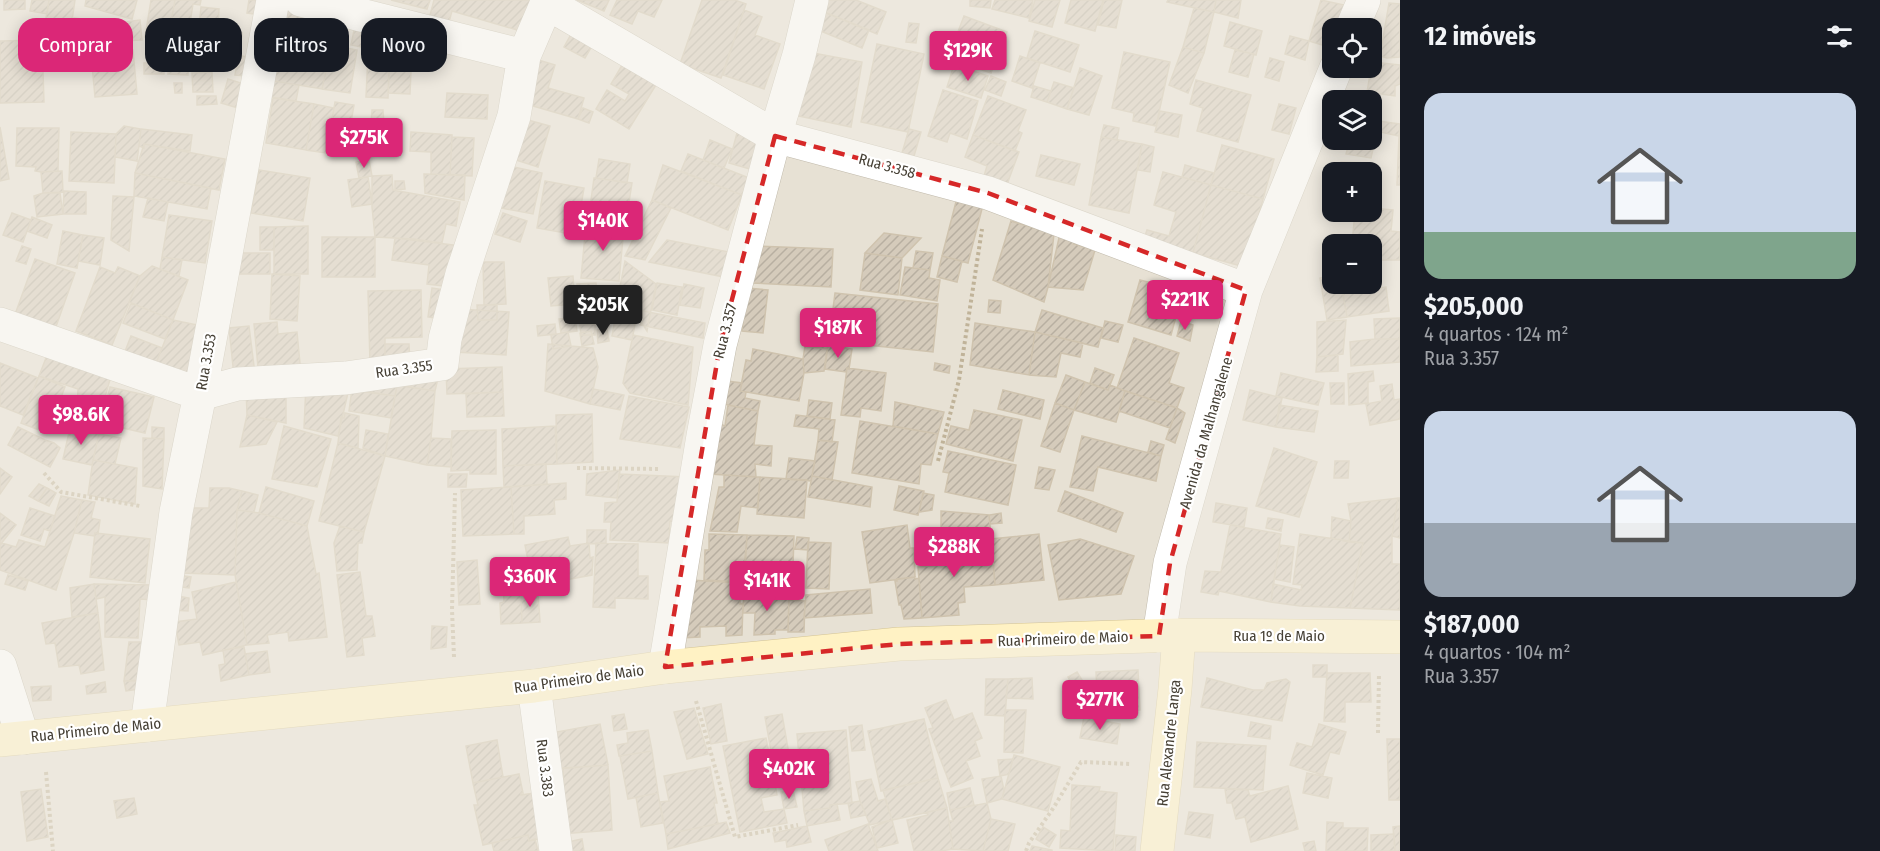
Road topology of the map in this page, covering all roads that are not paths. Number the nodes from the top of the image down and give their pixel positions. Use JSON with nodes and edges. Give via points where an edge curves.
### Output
{"nodes":[{"id":1,"x":273,"y":0,"type":"edge"},
{"id":2,"x":301,"y":0,"type":"edge"},
{"id":3,"x":812,"y":0,"type":"edge"},
{"id":4,"x":1364,"y":0,"type":"edge"},
{"id":5,"x":547,"y":1,"type":"edge"},
{"id":6,"x":1356,"y":18,"type":"edge"},
{"id":7,"x":524,"y":56,"type":"junction"},
{"id":8,"x":1332,"y":78,"type":"edge"},
{"id":9,"x":775,"y":136,"type":"junction"},
{"id":10,"x":1246,"y":290,"type":"junction"},
{"id":11,"x":0,"y":324,"type":"edge"},
{"id":12,"x":200,"y":394,"type":"junction"},
{"id":13,"x":1169,"y":635,"type":"junction"},
{"id":14,"x":1390,"y":636,"type":"edge"},
{"id":15,"x":0,"y":666,"type":"edge"},
{"id":16,"x":664,"y":667,"type":"junction"},
{"id":17,"x":534,"y":686,"type":"junction"},
{"id":18,"x":147,"y":724,"type":"junction"},
{"id":19,"x":23,"y":738,"type":"edge"},
{"id":20,"x":556,"y":851,"type":"edge"},
{"id":21,"x":1157,"y":851,"type":"edge"}],
"edges":[{"from":1,"to":12,"type":"street","name":"Rua 3.353"},
{"from":2,"to":7,"type":"street"},
{"from":3,"to":9,"type":"street","name":"Rua 3.357"},
{"from":4,"to":6,"type":"street"},
{"from":5,"to":7,"type":"street","name":"Rua 3.355"},
{"from":5,"to":9,"type":"street","name":"Rua 3.358"},
{"from":7,"to":12,"type":"street","name":"Rua 3.355","via":[[514,116],[462,274],[442,364],[346,378],[237,384]]},
{"from":8,"to":10,"type":"street","name":"Avenida da Malhangalene"},
{"from":9,"to":10,"type":"street","name":"Rua 3.358","via":[[988,193]]},
{"from":9,"to":16,"type":"street","name":"Rua 3.357","via":[[720,345]]},
{"from":10,"to":13,"type":"street","name":"Avenida da Malhangalene","via":[[1170,563]]},
{"from":11,"to":12,"type":"street"},
{"from":12,"to":18,"type":"street","name":"Rua 3.353","via":[[176,512]]},
{"from":13,"to":14,"type":"street","name":"Rua 1º de Maio"},
{"from":13,"to":16,"type":"street","name":"Rua Primeiro de Maio","via":[[899,644]]},
{"from":13,"to":21,"type":"street","name":"Rua Alexandre Langa","via":[[1167,767]]},
{"from":15,"to":19,"type":"street"},
{"from":16,"to":17,"type":"street","name":"Rua Primeiro de Maio"},
{"from":17,"to":18,"type":"street","name":"Rua Primeiro de Maio"},
{"from":17,"to":20,"type":"street","name":"Rua 3.383"},
{"from":18,"to":19,"type":"street","name":"Rua Primeiro de Maio"}]}
